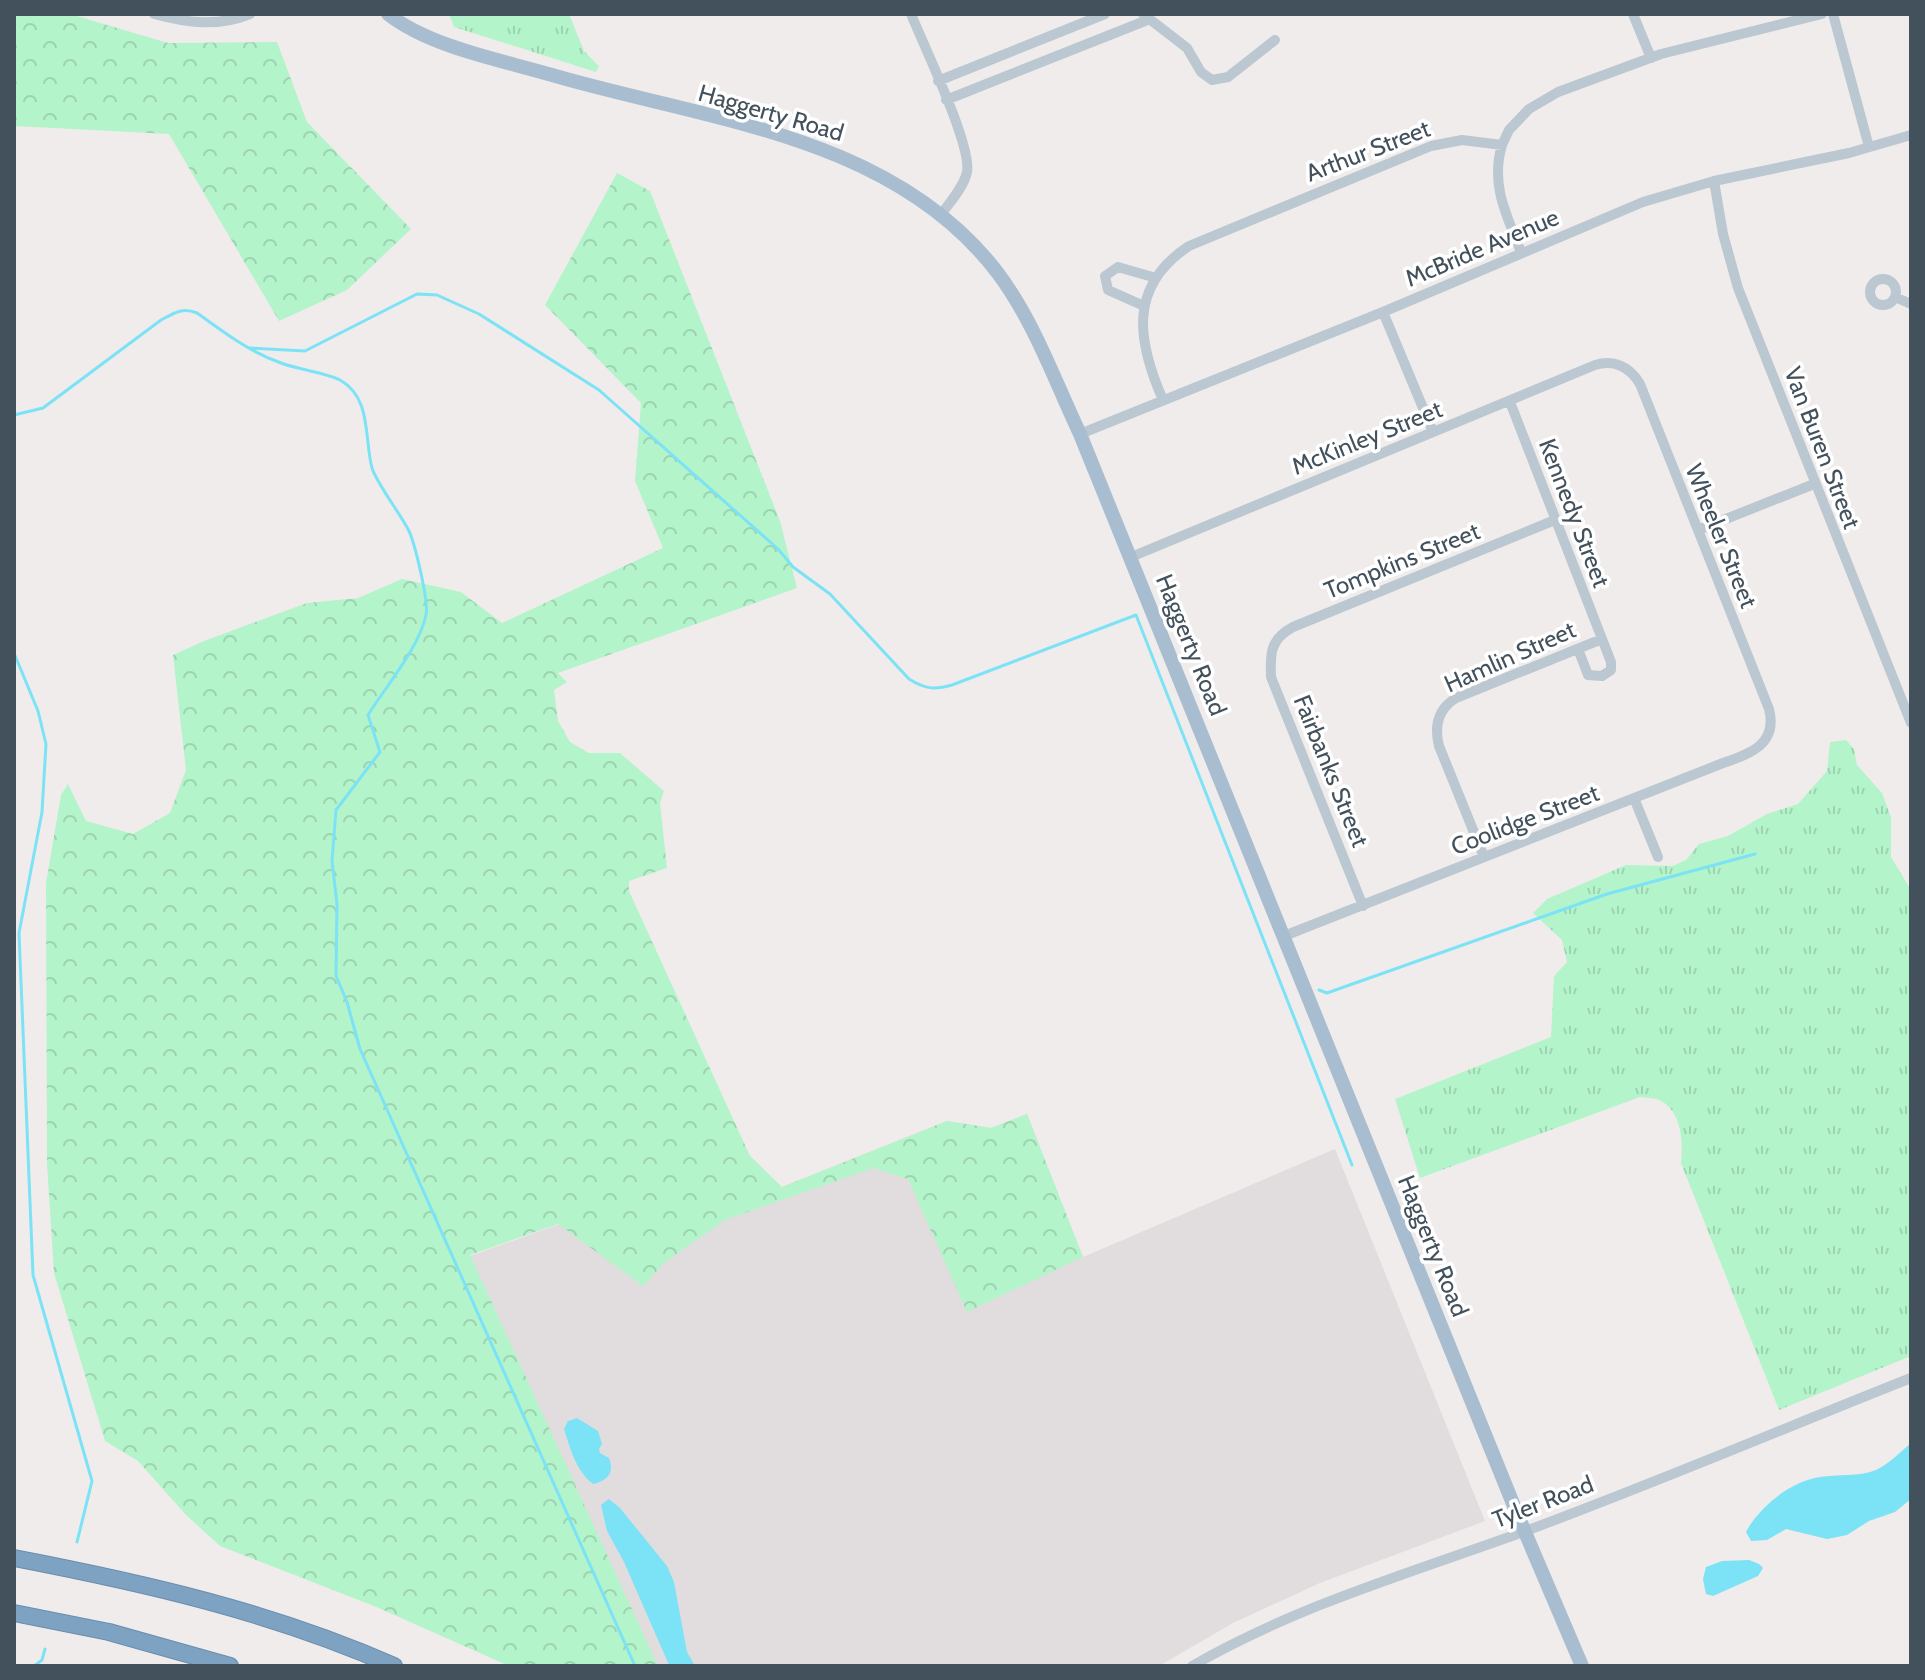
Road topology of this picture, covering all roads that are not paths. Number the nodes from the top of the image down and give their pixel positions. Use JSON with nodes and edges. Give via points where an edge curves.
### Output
{"nodes":[{"id":1,"x":154,"y":14,"type":"edge"},
{"id":2,"x":250,"y":14,"type":"edge"},
{"id":3,"x":388,"y":14,"type":"edge"},
{"id":4,"x":911,"y":14,"type":"edge"},
{"id":5,"x":1105,"y":14,"type":"edge"},
{"id":6,"x":1633,"y":14,"type":"edge"},
{"id":7,"x":1822,"y":14,"type":"edge"},
{"id":8,"x":1833,"y":14,"type":"edge"},
{"id":9,"x":1147,"y":17,"type":"edge"},
{"id":10,"x":1275,"y":40,"type":"dead end"},
{"id":11,"x":1651,"y":58,"type":"junction"},
{"id":12,"x":938,"y":81,"type":"junction"},
{"id":13,"x":946,"y":100,"type":"junction"},
{"id":14,"x":1911,"y":135,"type":"edge"},
{"id":15,"x":1502,"y":145,"type":"junction"},
{"id":16,"x":1869,"y":147,"type":"junction"},
{"id":17,"x":1714,"y":181,"type":"junction"},
{"id":18,"x":941,"y":215,"type":"junction"},
{"id":19,"x":1521,"y":252,"type":"junction"},
{"id":20,"x":1156,"y":278,"type":"junction"},
{"id":21,"x":1895,"y":297,"type":"dead end"},
{"id":22,"x":1911,"y":304,"type":"edge"},
{"id":23,"x":1144,"y":306,"type":"junction"},
{"id":24,"x":1383,"y":312,"type":"junction"},
{"id":25,"x":1620,"y":365,"type":"joint"},
{"id":26,"x":1163,"y":400,"type":"junction"},
{"id":27,"x":1510,"y":402,"type":"junction"},
{"id":28,"x":1433,"y":432,"type":"junction"},
{"id":29,"x":1080,"y":434,"type":"junction"},
{"id":30,"x":1814,"y":484,"type":"junction"},
{"id":31,"x":1555,"y":520,"type":"junction"},
{"id":32,"x":1698,"y":530,"type":"junction"},
{"id":33,"x":1131,"y":557,"type":"junction"},
{"id":34,"x":1602,"y":639,"type":"junction"},
{"id":35,"x":1272,"y":649,"type":"joint"},
{"id":36,"x":1578,"y":649,"type":"junction"},
{"id":37,"x":1911,"y":723,"type":"edge"},
{"id":38,"x":1770,"y":729,"type":"joint"},
{"id":39,"x":1634,"y":798,"type":"junction"},
{"id":40,"x":1484,"y":857,"type":"junction"},
{"id":41,"x":1658,"y":857,"type":"dead end"},
{"id":42,"x":1363,"y":906,"type":"junction"},
{"id":43,"x":1284,"y":936,"type":"junction"},
{"id":44,"x":1911,"y":1378,"type":"edge"},
{"id":45,"x":1525,"y":1531,"type":"junction"},
{"id":46,"x":14,"y":1558,"type":"edge"},
{"id":47,"x":14,"y":1613,"type":"edge"},
{"id":48,"x":230,"y":1666,"type":"edge"},
{"id":49,"x":394,"y":1666,"type":"edge"},
{"id":50,"x":1192,"y":1666,"type":"edge"},
{"id":51,"x":1582,"y":1666,"type":"edge"}],
"edges":[{"from":1,"to":2,"type":"street","via":[[219,23]]},
{"from":3,"to":18,"type":"main road","name":"Haggerty Road","via":[[445,43],[835,153]]},
{"from":4,"to":12,"type":"street"},
{"from":5,"to":12,"type":"street"},
{"from":6,"to":11,"type":"street"},
{"from":7,"to":11,"type":"street"},
{"from":8,"to":16,"type":"street"},
{"from":9,"to":10,"type":"street","via":[[1187,48],[1212,80],[1228,77]]},
{"from":9,"to":13,"type":"street"},
{"from":11,"to":15,"type":"street","via":[[1543,99],[1516,121]]},
{"from":12,"to":13,"type":"street"},
{"from":13,"to":18,"type":"street","via":[[964,147],[967,173]]},
{"from":14,"to":16,"type":"street","name":"McBride Avenue"},
{"from":15,"to":19,"type":"street","via":[[1498,190]]},
{"from":15,"to":20,"type":"street","name":"Arthur Street","via":[[1462,140],[1431,146],[1198,242],[1173,258]]},
{"from":16,"to":17,"type":"street","name":"McBride Avenue"},
{"from":17,"to":19,"type":"street","name":"McBride Avenue","via":[[1643,202]]},
{"from":17,"to":30,"type":"street","name":"Van Buren Street","via":[[1738,288]]},
{"from":18,"to":29,"type":"main road","name":"Haggerty Road","via":[[982,254],[1015,299]]},
{"from":19,"to":24,"type":"street","name":"McBride Avenue"},
{"from":20,"to":23,"type":"street","name":"Arthur Street"},
{"from":20,"to":23,"type":"street","via":[[1118,267],[1105,276],[1108,290]]},
{"from":21,"to":22,"type":"street"},
{"from":23,"to":26,"type":"street","name":"Arthur Street","via":[[1145,351]]},
{"from":24,"to":26,"type":"street","name":"McBride Avenue"},
{"from":24,"to":28,"type":"street"},
{"from":25,"to":27,"type":"street","name":"McKinley Street","via":[[1601,363]]},
{"from":25,"to":32,"type":"street","name":"Wheeler Street","via":[[1640,384]]},
{"from":26,"to":29,"type":"street","name":"McBride Avenue"},
{"from":27,"to":28,"type":"street","name":"McKinley Street"},
{"from":27,"to":31,"type":"street","name":"Kennedy Street"},
{"from":28,"to":33,"type":"street","name":"McKinley Street"},
{"from":29,"to":33,"type":"main road","name":"Haggerty Road"},
{"from":30,"to":32,"type":"street"},
{"from":30,"to":37,"type":"street","name":"Van Buren Street"},
{"from":31,"to":34,"type":"street","name":"Kennedy Street"},
{"from":31,"to":35,"type":"street","name":"Tompkins Street","via":[[1293,627]]},
{"from":32,"to":38,"type":"street","name":"Wheeler Street","via":[[1769,709]]},
{"from":33,"to":43,"type":"main road","name":"Haggerty Road"},
{"from":34,"to":36,"type":"street","name":"Hamlin Street"},
{"from":34,"to":36,"type":"street","name":"Kennedy Street","via":[[1611,662],[1611,670],[1602,676],[1588,675]]},
{"from":35,"to":42,"type":"street","name":"Fairbanks Street","via":[[1271,677]]},
{"from":36,"to":40,"type":"street","name":"Hamlin Street","via":[[1456,698],[1439,717],[1439,746]]},
{"from":38,"to":39,"type":"street","name":"Coolidge Street","via":[[1749,755]]},
{"from":39,"to":40,"type":"street","name":"Coolidge Street"},
{"from":39,"to":41,"type":"street"},
{"from":40,"to":42,"type":"street","name":"Coolidge Street"},
{"from":42,"to":43,"type":"street","name":"Coolidge Street"},
{"from":43,"to":45,"type":"main road","name":"Haggerty Road"},
{"from":44,"to":45,"type":"street","name":"Tyler Road"},
{"from":45,"to":50,"type":"street","name":"Tyler Road","via":[[1328,1600]]},
{"from":45,"to":51,"type":"main road","name":"Haggerty Road"},
{"from":46,"to":49,"type":"highway","via":[[181,1592]]},
{"from":47,"to":48,"type":"highway","via":[[109,1632]]}]}
